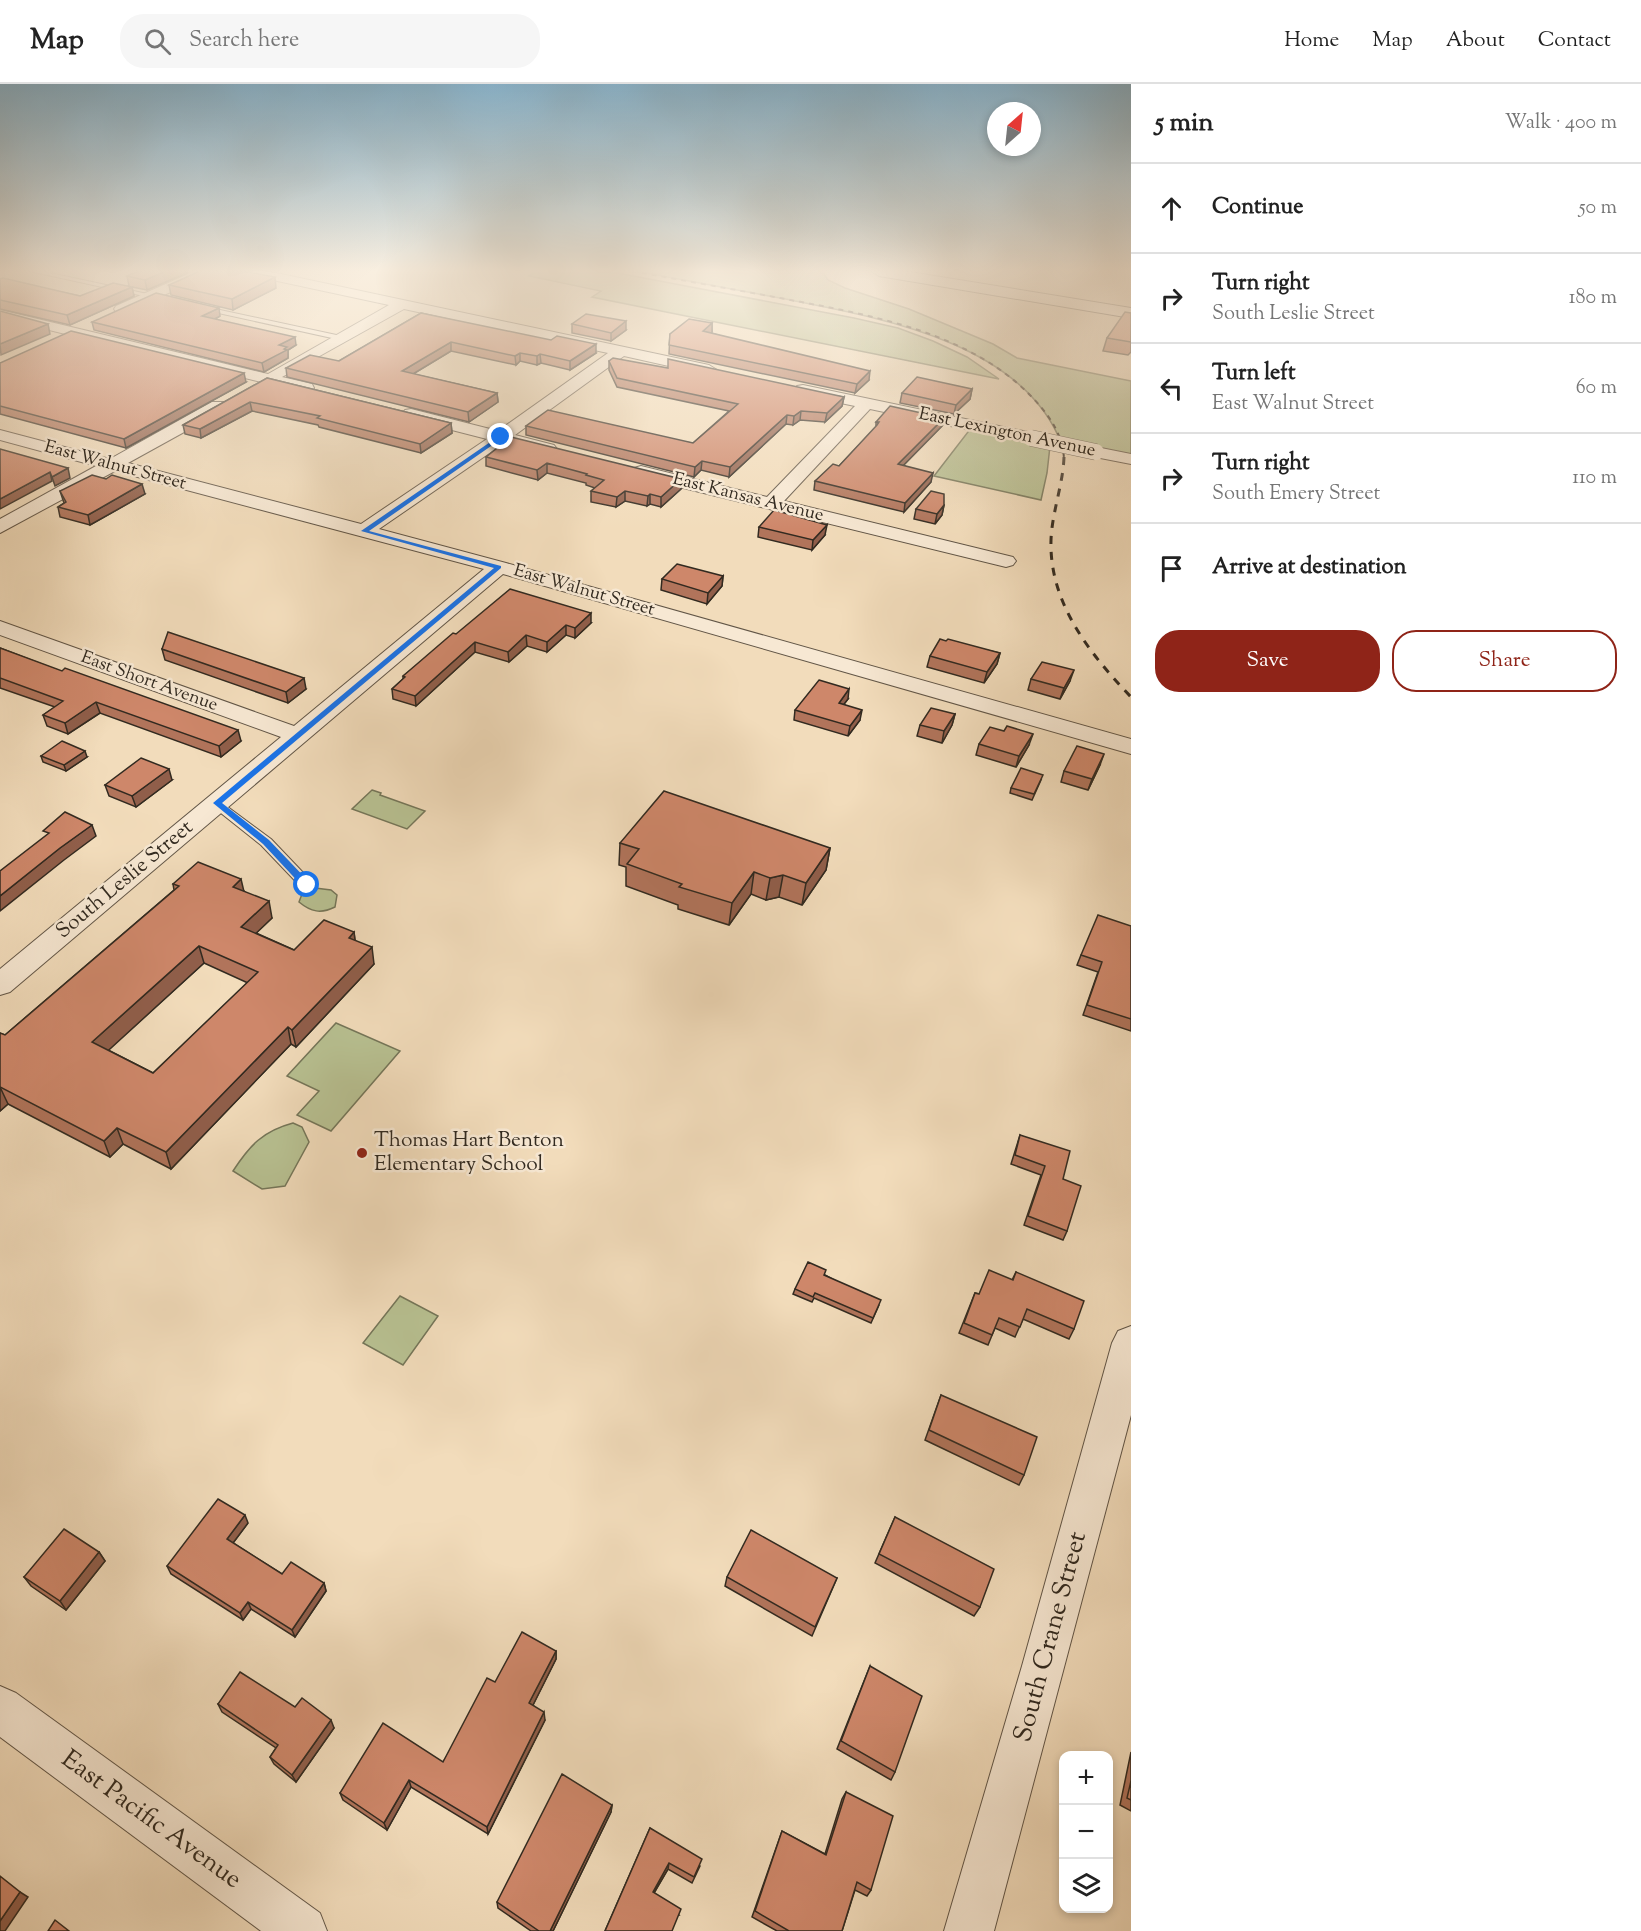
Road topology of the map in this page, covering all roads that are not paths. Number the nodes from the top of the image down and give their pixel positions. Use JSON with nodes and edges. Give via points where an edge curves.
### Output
{"nodes":[{"id":1,"x":179,"y":357,"type":"edge"},
{"id":2,"x":307,"y":357,"type":"edge"},
{"id":3,"x":612,"y":357,"type":"edge"},
{"id":4,"x":651,"y":357,"type":"edge"},
{"id":5,"x":722,"y":372,"type":"edge"},
{"id":6,"x":268,"y":379,"type":"junction"},
{"id":7,"x":789,"y":387,"type":"edge"},
{"id":8,"x":249,"y":389,"type":"edge"},
{"id":9,"x":321,"y":392,"type":"edge"},
{"id":10,"x":230,"y":400,"type":"edge"},
{"id":11,"x":867,"y":404,"type":"junction"},
{"id":12,"x":389,"y":409,"type":"edge"},
{"id":13,"x":0,"y":435,"type":"edge"},
{"id":14,"x":501,"y":437,"type":"junction"},
{"id":15,"x":569,"y":454,"type":"edge"},
{"id":16,"x":1131,"y":459,"type":"edge"},
{"id":17,"x":112,"y":465,"type":"junction"},
{"id":18,"x":625,"y":468,"type":"edge"},
{"id":19,"x":771,"y":504,"type":"junction"},
{"id":20,"x":0,"y":527,"type":"edge"},
{"id":21,"x":364,"y":531,"type":"junction"},
{"id":22,"x":1006,"y":561,"type":"dead end"},
{"id":23,"x":499,"y":567,"type":"junction"},
{"id":24,"x":0,"y":628,"type":"edge"},
{"id":25,"x":297,"y":735,"type":"junction"},
{"id":26,"x":1131,"y":747,"type":"edge"},
{"id":27,"x":217,"y":803,"type":"junction"},
{"id":28,"x":307,"y":885,"type":"dead end"},
{"id":29,"x":0,"y":985,"type":"edge"},
{"id":30,"x":1131,"y":1343,"type":"edge"},
{"id":31,"x":0,"y":1710,"type":"edge"},
{"id":32,"x":302,"y":1931,"type":"edge"},
{"id":33,"x":969,"y":1931,"type":"edge"}],
"edges":[{"from":1,"to":6,"type":"street"},
{"from":2,"to":6,"type":"street"},
{"from":3,"to":14,"type":"street"},
{"from":4,"to":5,"type":"street"},
{"from":6,"to":8,"type":"street"},
{"from":6,"to":9,"type":"street"},
{"from":7,"to":11,"type":"street","name":"East Lexington Avenue"},
{"from":10,"to":17,"type":"street"},
{"from":11,"to":16,"type":"street","name":"East Lexington Avenue","bridge":true},
{"from":11,"to":19,"type":"street"},
{"from":12,"to":14,"type":"street"},
{"from":13,"to":17,"type":"street","name":"East Walnut Street"},
{"from":14,"to":15,"type":"street"},
{"from":14,"to":21,"type":"street"},
{"from":17,"to":20,"type":"street"},
{"from":17,"to":21,"type":"street","name":"East Walnut Street"},
{"from":18,"to":19,"type":"street","name":"East Kansas Avenue"},
{"from":19,"to":22,"type":"street","name":"East Kansas Avenue"},
{"from":21,"to":23,"type":"street","name":"East Walnut Street"},
{"from":23,"to":25,"type":"street","name":"South Leslie Street"},
{"from":23,"to":26,"type":"street","name":"East Walnut Street"},
{"from":24,"to":25,"type":"street","name":"East Short Avenue"},
{"from":25,"to":27,"type":"street","name":"South Leslie Street"},
{"from":27,"to":28,"type":"lane","via":[[266,842]]},
{"from":27,"to":29,"type":"street","name":"South Leslie Street"},
{"from":30,"to":33,"type":"street","name":"South Crane Street"},
{"from":31,"to":32,"type":"street","name":"East Pacific Avenue"}]}
